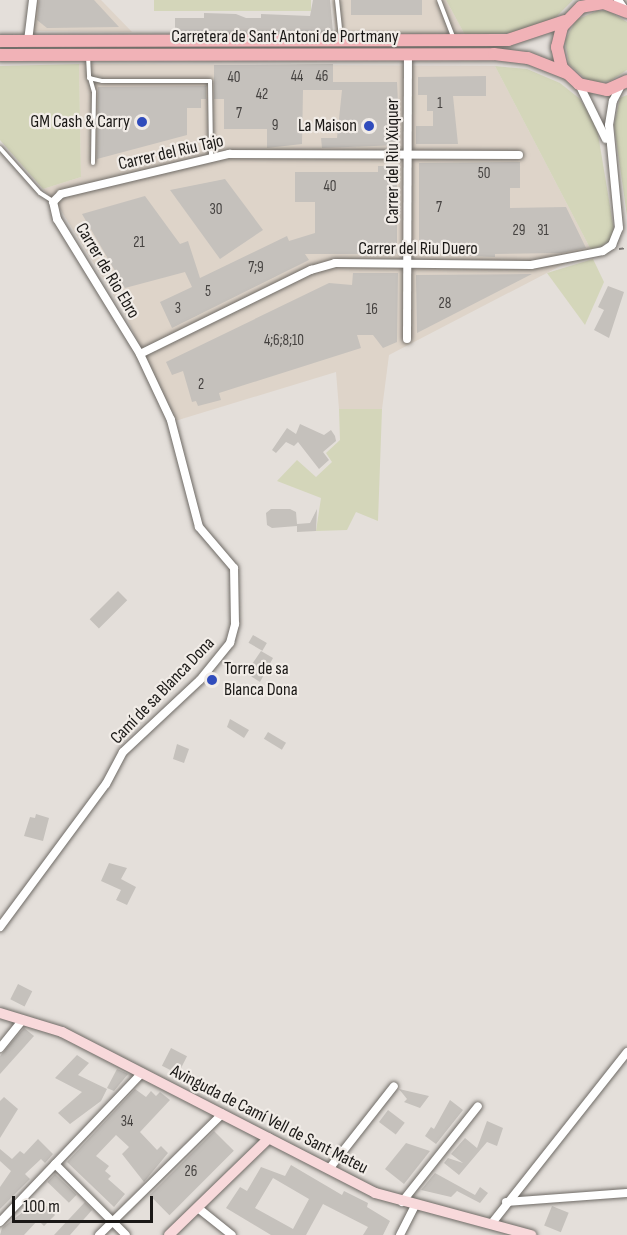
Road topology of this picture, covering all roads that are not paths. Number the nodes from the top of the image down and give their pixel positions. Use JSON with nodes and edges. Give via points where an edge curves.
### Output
{"nodes":[{"id":1,"x":33,"y":0,"type":"edge"},
{"id":2,"x":337,"y":0,"type":"edge"},
{"id":3,"x":439,"y":0,"type":"edge"},
{"id":4,"x":623,"y":7,"type":"edge"},
{"id":5,"x":573,"y":11,"type":"edge"},
{"id":6,"x":454,"y":40,"type":"junction"},
{"id":7,"x":0,"y":41,"type":"edge"},
{"id":8,"x":27,"y":41,"type":"junction"},
{"id":9,"x":341,"y":41,"type":"junction"},
{"id":10,"x":0,"y":55,"type":"edge"},
{"id":11,"x":87,"y":55,"type":"junction"},
{"id":12,"x":408,"y":55,"type":"junction"},
{"id":13,"x":566,"y":74,"type":"junction"},
{"id":14,"x":90,"y":78,"type":"junction"},
{"id":15,"x":624,"y":83,"type":"edge"},
{"id":16,"x":579,"y":84,"type":"junction"},
{"id":17,"x":609,"y":147,"type":"junction"},
{"id":18,"x":0,"y":148,"type":"edge"},
{"id":19,"x":408,"y":153,"type":"junction"},
{"id":20,"x":519,"y":155,"type":"dead end"},
{"id":21,"x":211,"y":157,"type":"junction"},
{"id":22,"x":93,"y":163,"type":"dead end"},
{"id":23,"x":53,"y":202,"type":"junction"},
{"id":24,"x":407,"y":264,"type":"junction"},
{"id":25,"x":407,"y":339,"type":"dead end"},
{"id":26,"x":140,"y":354,"type":"junction"},
{"id":27,"x":0,"y":927,"type":"edge"},
{"id":28,"x":0,"y":1013,"type":"edge"},
{"id":29,"x":22,"y":1021,"type":"junction"},
{"id":30,"x":0,"y":1048,"type":"edge"},
{"id":31,"x":627,"y":1052,"type":"edge"},
{"id":32,"x":142,"y":1073,"type":"junction"},
{"id":33,"x":394,"y":1086,"type":"dead end"},
{"id":34,"x":478,"y":1106,"type":"dead end"},
{"id":35,"x":222,"y":1114,"type":"junction"},
{"id":36,"x":269,"y":1138,"type":"junction"},
{"id":37,"x":55,"y":1164,"type":"junction"},
{"id":38,"x":329,"y":1169,"type":"junction"},
{"id":39,"x":627,"y":1193,"type":"edge"},
{"id":40,"x":402,"y":1202,"type":"junction"},
{"id":41,"x":506,"y":1202,"type":"junction"},
{"id":42,"x":415,"y":1205,"type":"junction"},
{"id":43,"x":198,"y":1208,"type":"junction"},
{"id":44,"x":0,"y":1222,"type":"edge"},
{"id":45,"x":113,"y":1222,"type":"junction"},
{"id":46,"x":492,"y":1223,"type":"junction"},
{"id":47,"x":99,"y":1235,"type":"edge"},
{"id":48,"x":126,"y":1235,"type":"edge"},
{"id":49,"x":168,"y":1235,"type":"edge"},
{"id":50,"x":232,"y":1235,"type":"edge"},
{"id":51,"x":400,"y":1235,"type":"edge"},
{"id":52,"x":531,"y":1235,"type":"edge"}],
"edges":[{"from":1,"to":8,"type":"street"},
{"from":2,"to":9,"type":"lane"},
{"from":3,"to":6,"type":"lane"},
{"from":4,"to":5,"type":"main road","name":"Carretera de Sant Antoni de Portmany","via":[[596,3]]},
{"from":5,"to":6,"type":"main road","name":"Carretera de Sant Antoni de Portmany","via":[[514,39]]},
{"from":5,"to":13,"type":"main road","via":[[557,47]]},
{"from":6,"to":9,"type":"main road","name":"Carretera de Sant Antoni de Portmany"},
{"from":7,"to":8,"type":"main road","name":"Carretera de Sant Antoni de Portmany"},
{"from":8,"to":9,"type":"main road","name":"Carretera de Sant Antoni de Portmany"},
{"from":10,"to":11,"type":"main road","name":"Carretera de Sant Antoni de Portmany"},
{"from":11,"to":12,"type":"main road","name":"Carretera de Sant Antoni de Portmany"},
{"from":11,"to":14,"type":"lane"},
{"from":12,"to":13,"type":"main road","name":"Carretera de Sant Antoni de Portmany","via":[[507,55]]},
{"from":12,"to":19,"type":"street","name":"Carrer del Riu Xúquer"},
{"from":13,"to":16,"type":"main road","name":"Carretera de Sant Antoni de Portmany"},
{"from":14,"to":21,"type":"lane","via":[[210,81]]},
{"from":14,"to":22,"type":"lane","via":[[94,92]]},
{"from":15,"to":16,"type":"main road","via":[[600,90]]},
{"from":15,"to":17,"type":"street","via":[[610,112]]},
{"from":16,"to":17,"type":"street","via":[[600,121]]},
{"from":17,"to":24,"type":"street","name":"Carrer del Riu Duero","via":[[620,228],[612,245],[603,251],[531,265]]},
{"from":18,"to":23,"type":"lane"},
{"from":19,"to":20,"type":"street","name":"Carrer del Riu Tajo"},
{"from":19,"to":21,"type":"street","name":"Carrer del Riu Tajo"},
{"from":19,"to":24,"type":"street","name":"Carrer del Riu Xúquer"},
{"from":21,"to":23,"type":"street","name":"Carrer del Riu Tajo","via":[[61,194]]},
{"from":23,"to":26,"type":"street","name":"Carrer de Rio Ebro","via":[[57,219]]},
{"from":24,"to":25,"type":"street","name":"Carrer del Riu Xúquer"},
{"from":24,"to":26,"type":"street","name":"Carrer del Riu Duero","via":[[335,263],[311,270]]},
{"from":26,"to":27,"type":"street","name":"Camí de sa Blanca Dona","via":[[171,420],[199,527],[234,568],[235,624],[230,643],[200,680],[123,752],[106,784]]},
{"from":28,"to":29,"type":"street","name":"Avinguda de Camí Vell de Sant Mateu"},
{"from":29,"to":30,"type":"street"},
{"from":29,"to":32,"type":"street","name":"Avinguda de Camí Vell de Sant Mateu","via":[[62,1032]]},
{"from":31,"to":41,"type":"street"},
{"from":32,"to":35,"type":"street","name":"Avinguda de Camí Vell de Sant Mateu"},
{"from":32,"to":37,"type":"street"},
{"from":33,"to":38,"type":"street"},
{"from":34,"to":40,"type":"street"},
{"from":35,"to":36,"type":"street","name":"Avinguda de Camí Vell de Sant Mateu"},
{"from":35,"to":45,"type":"street"},
{"from":36,"to":38,"type":"street","name":"Avinguda de Camí Vell de Sant Mateu"},
{"from":36,"to":43,"type":"street"},
{"from":37,"to":44,"type":"street"},
{"from":37,"to":45,"type":"street"},
{"from":38,"to":40,"type":"street","name":"Avinguda de Camí Vell de Sant Mateu"},
{"from":39,"to":41,"type":"street"},
{"from":40,"to":42,"type":"street","name":"Avinguda de Camí Vell de Sant Mateu"},
{"from":41,"to":46,"type":"street"},
{"from":42,"to":46,"type":"street","name":"Avinguda de Camí Vell de Sant Mateu"},
{"from":42,"to":51,"type":"street"},
{"from":43,"to":49,"type":"street"},
{"from":43,"to":50,"type":"street"},
{"from":45,"to":47,"type":"street"},
{"from":45,"to":48,"type":"street"},
{"from":46,"to":52,"type":"street","name":"Avinguda de Camí Vell de Sant Mateu"}]}
